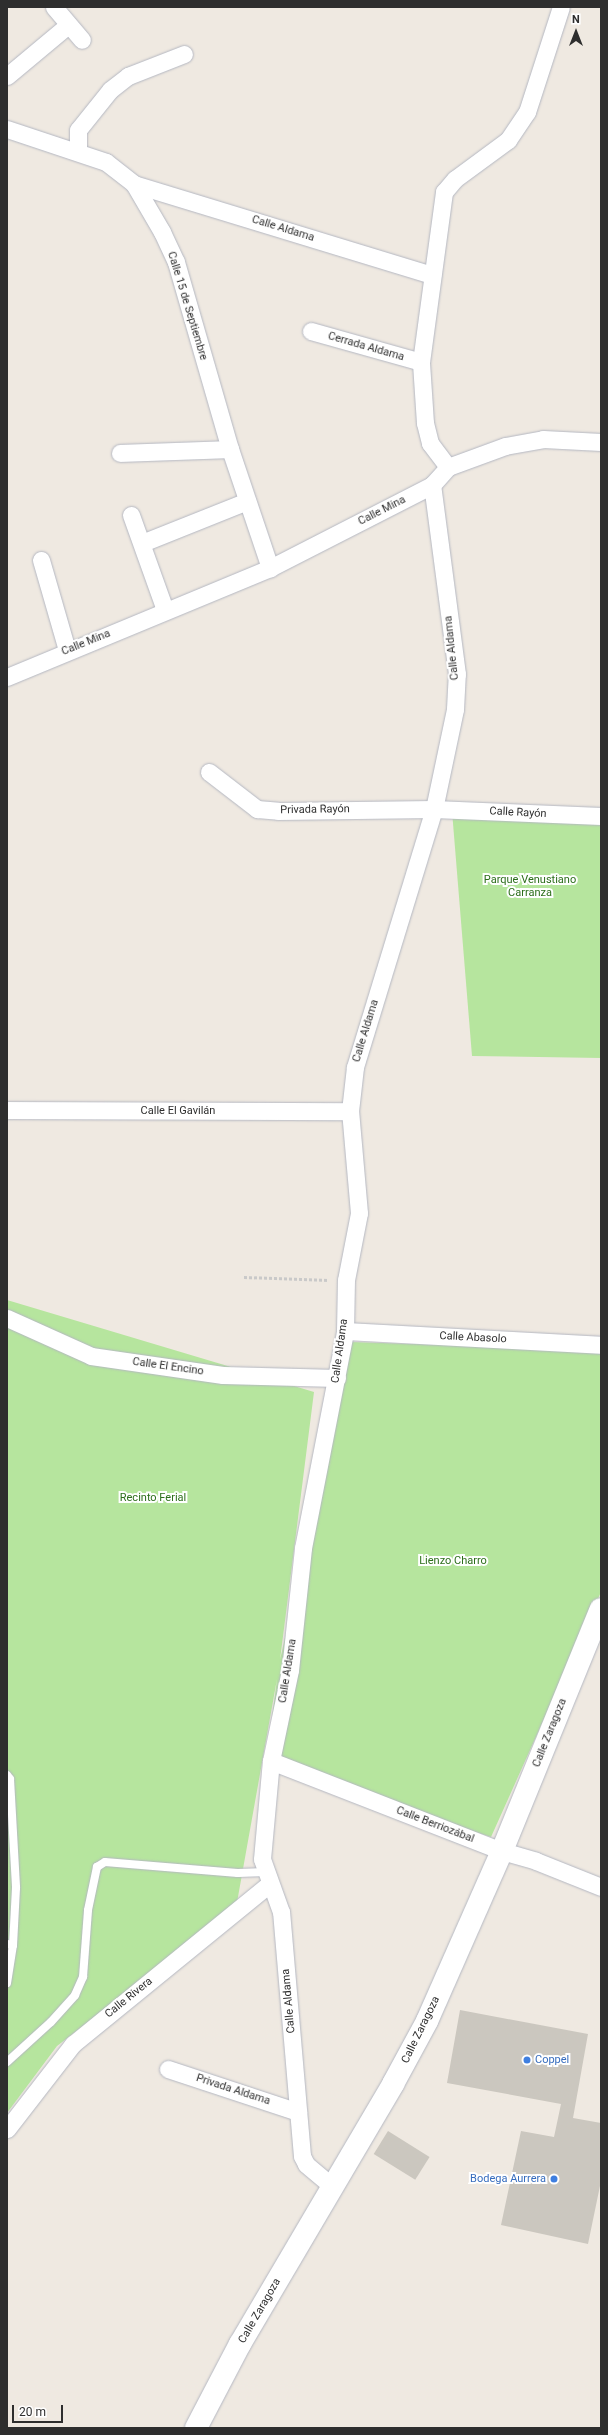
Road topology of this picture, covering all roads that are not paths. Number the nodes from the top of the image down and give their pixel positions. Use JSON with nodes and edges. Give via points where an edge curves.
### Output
{"nodes":[{"id":1,"x":54,"y":7,"type":"edge"},
{"id":2,"x":560,"y":7,"type":"edge"},
{"id":3,"x":68,"y":25,"type":"junction"},
{"id":4,"x":82,"y":40,"type":"dead end"},
{"id":5,"x":184,"y":54,"type":"dead end"},
{"id":6,"x":7,"y":76,"type":"edge"},
{"id":7,"x":7,"y":129,"type":"edge"},
{"id":8,"x":78,"y":152,"type":"junction"},
{"id":9,"x":134,"y":184,"type":"junction"},
{"id":10,"x":432,"y":275,"type":"junction"},
{"id":11,"x":311,"y":331,"type":"dead end"},
{"id":12,"x":421,"y":362,"type":"junction"},
{"id":13,"x":601,"y":442,"type":"edge"},
{"id":14,"x":230,"y":449,"type":"junction"},
{"id":15,"x":120,"y":453,"type":"dead end"},
{"id":16,"x":448,"y":468,"type":"junction"},
{"id":17,"x":432,"y":485,"type":"junction"},
{"id":18,"x":247,"y":501,"type":"junction"},
{"id":19,"x":131,"y":515,"type":"dead end"},
{"id":20,"x":142,"y":543,"type":"junction"},
{"id":21,"x":41,"y":560,"type":"dead end"},
{"id":22,"x":270,"y":568,"type":"junction"},
{"id":23,"x":165,"y":610,"type":"junction"},
{"id":24,"x":67,"y":650,"type":"junction"},
{"id":25,"x":7,"y":677,"type":"edge"},
{"id":26,"x":209,"y":772,"type":"dead end"},
{"id":27,"x":434,"y":809,"type":"junction"},
{"id":28,"x":601,"y":816,"type":"edge"},
{"id":29,"x":7,"y":1110,"type":"edge"},
{"id":30,"x":350,"y":1110,"type":"junction"},
{"id":31,"x":7,"y":1318,"type":"edge"},
{"id":32,"x":345,"y":1331,"type":"junction"},
{"id":33,"x":601,"y":1345,"type":"edge"},
{"id":34,"x":337,"y":1378,"type":"junction"},
{"id":35,"x":601,"y":1608,"type":"edge"},
{"id":36,"x":271,"y":1761,"type":"junction"},
{"id":37,"x":7,"y":1775,"type":"edge"},
{"id":38,"x":502,"y":1851,"type":"junction"},
{"id":39,"x":268,"y":1878,"type":"junction"},
{"id":40,"x":601,"y":1887,"type":"edge"},
{"id":41,"x":10,"y":1944,"type":"edge"},
{"id":42,"x":7,"y":1982,"type":"edge"},
{"id":43,"x":7,"y":2062,"type":"edge"},
{"id":44,"x":168,"y":2069,"type":"dead end"},
{"id":45,"x":298,"y":2112,"type":"junction"},
{"id":46,"x":7,"y":2129,"type":"edge"},
{"id":47,"x":333,"y":2187,"type":"junction"},
{"id":48,"x":196,"y":2428,"type":"edge"}],
"edges":[{"from":1,"to":3,"type":"street"},
{"from":2,"to":10,"type":"street","via":[[535,91],[526,112],[508,140],[448,185],[444,192]]},
{"from":3,"to":4,"type":"street"},
{"from":3,"to":6,"type":"street"},
{"from":5,"to":8,"type":"street","via":[[128,76],[110,90],[78,130]]},
{"from":7,"to":8,"type":"street","name":"Calle 15 de Septiembre"},
{"from":8,"to":9,"type":"street","name":"Calle 15 de Septiembre","via":[[106,162]]},
{"from":9,"to":10,"type":"street","name":"Calle Aldama"},
{"from":9,"to":14,"type":"street","name":"Calle 15 de Septiembre","via":[[176,262]]},
{"from":10,"to":12,"type":"street"},
{"from":11,"to":12,"type":"street","name":"Cerrada Aldama"},
{"from":12,"to":16,"type":"street","via":[[425,423],[430,442]]},
{"from":13,"to":16,"type":"street","name":"Calle Mina","via":[[543,439],[505,446]]},
{"from":14,"to":15,"type":"street"},
{"from":14,"to":18,"type":"street","name":"Calle 15 de Septiembre"},
{"from":16,"to":17,"type":"street","name":"Calle Mina"},
{"from":17,"to":22,"type":"street","name":"Calle Mina"},
{"from":17,"to":27,"type":"street","name":"Calle Aldama","via":[[457,674],[455,709]]},
{"from":18,"to":20,"type":"street"},
{"from":18,"to":22,"type":"street","name":"Calle 15 de Septiembre"},
{"from":19,"to":20,"type":"street"},
{"from":20,"to":23,"type":"street"},
{"from":21,"to":24,"type":"street"},
{"from":22,"to":23,"type":"street","name":"Calle Mina"},
{"from":23,"to":24,"type":"street","name":"Calle Mina"},
{"from":24,"to":25,"type":"street","name":"Calle Mina"},
{"from":26,"to":27,"type":"street","name":"Privada Rayón","via":[[257,809]]},
{"from":27,"to":28,"type":"street","name":"Calle Rayón"},
{"from":27,"to":30,"type":"street","name":"Calle Aldama","via":[[355,1067]]},
{"from":29,"to":30,"type":"street","name":"Calle El Gavilán"},
{"from":30,"to":32,"type":"street","name":"Calle Aldama","via":[[358,1213],[346,1280]]},
{"from":31,"to":34,"type":"street","name":"Calle El Encino","via":[[91,1356],[223,1375]]},
{"from":32,"to":33,"type":"street","name":"Calle Abasolo"},
{"from":32,"to":34,"type":"street","name":"Calle Aldama"},
{"from":34,"to":36,"type":"street","name":"Calle Aldama","via":[[303,1548],[290,1670]]},
{"from":35,"to":38,"type":"main road","name":"Calle Zaragoza"},
{"from":36,"to":38,"type":"street","name":"Calle Berriozábal"},
{"from":36,"to":39,"type":"street","name":"Calle Aldama","via":[[262,1859]]},
{"from":37,"to":41,"type":"lane","via":[[10,1779],[16,1888]]},
{"from":38,"to":40,"type":"street","name":"Calle Berriozábal","via":[[536,1861]]},
{"from":38,"to":47,"type":"main road","name":"Calle Zaragoza","via":[[427,2021]]},
{"from":39,"to":43,"type":"lane","via":[[238,1873],[105,1862],[97,1867],[88,1910],[83,1977],[75,1995],[51,2022]]},
{"from":39,"to":45,"type":"street","name":"Calle Aldama","via":[[282,1912]]},
{"from":39,"to":46,"type":"street","name":"Calle Rivera","via":[[73,2044]]},
{"from":41,"to":42,"type":"lane"},
{"from":44,"to":45,"type":"street","name":"Privada Aldama"},
{"from":45,"to":47,"type":"street","name":"Calle Aldama","via":[[302,2156],[306,2164]]},
{"from":47,"to":48,"type":"main road","name":"Calle Zaragoza","via":[[240,2344]]}]}
